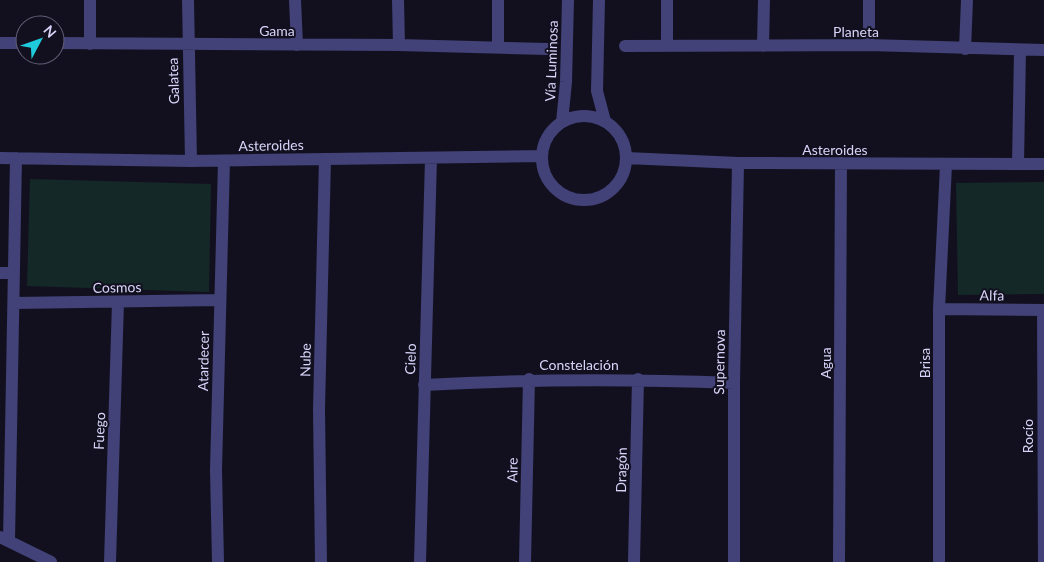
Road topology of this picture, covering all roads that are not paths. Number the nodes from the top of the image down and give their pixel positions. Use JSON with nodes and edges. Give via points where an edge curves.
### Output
{"nodes":[{"id":1,"x":90,"y":0,"type":"edge"},
{"id":2,"x":188,"y":0,"type":"edge"},
{"id":3,"x":295,"y":0,"type":"edge"},
{"id":4,"x":398,"y":0,"type":"edge"},
{"id":5,"x":498,"y":0,"type":"edge"},
{"id":6,"x":568,"y":0,"type":"edge"},
{"id":7,"x":599,"y":0,"type":"edge"},
{"id":8,"x":667,"y":0,"type":"edge"},
{"id":9,"x":764,"y":0,"type":"edge"},
{"id":10,"x":869,"y":0,"type":"edge"},
{"id":11,"x":967,"y":0,"type":"edge"},
{"id":12,"x":0,"y":43,"type":"edge"},
{"id":13,"x":15,"y":43,"type":"edge"},
{"id":14,"x":65,"y":44,"type":"edge"},
{"id":15,"x":90,"y":44,"type":"junction"},
{"id":16,"x":187,"y":44,"type":"junction"},
{"id":17,"x":297,"y":45,"type":"junction"},
{"id":18,"x":398,"y":45,"type":"junction"},
{"id":19,"x":869,"y":45,"type":"junction"},
{"id":20,"x":625,"y":46,"type":"dead end"},
{"id":21,"x":667,"y":46,"type":"junction"},
{"id":22,"x":764,"y":46,"type":"junction"},
{"id":23,"x":498,"y":47,"type":"junction"},
{"id":24,"x":547,"y":49,"type":"dead end"},
{"id":25,"x":965,"y":49,"type":"junction"},
{"id":26,"x":1020,"y":50,"type":"junction"},
{"id":27,"x":1044,"y":50,"type":"edge"},
{"id":28,"x":562,"y":122,"type":"junction"},
{"id":29,"x":605,"y":122,"type":"junction"},
{"id":30,"x":542,"y":156,"type":"junction"},
{"id":31,"x":0,"y":158,"type":"edge"},
{"id":32,"x":16,"y":158,"type":"junction"},
{"id":33,"x":431,"y":158,"type":"junction"},
{"id":34,"x":626,"y":158,"type":"junction"},
{"id":35,"x":325,"y":159,"type":"junction"},
{"id":36,"x":191,"y":161,"type":"junction"},
{"id":37,"x":224,"y":161,"type":"junction"},
{"id":38,"x":738,"y":163,"type":"junction"},
{"id":39,"x":841,"y":163,"type":"junction"},
{"id":40,"x":1018,"y":164,"type":"junction"},
{"id":41,"x":1044,"y":164,"type":"edge"},
{"id":42,"x":946,"y":165,"type":"junction"},
{"id":43,"x":0,"y":273,"type":"edge"},
{"id":44,"x":14,"y":273,"type":"junction"},
{"id":45,"x":219,"y":300,"type":"junction"},
{"id":46,"x":118,"y":302,"type":"junction"},
{"id":47,"x":14,"y":303,"type":"junction"},
{"id":48,"x":939,"y":309,"type":"junction"},
{"id":49,"x":1043,"y":310,"type":"edge"},
{"id":50,"x":529,"y":379,"type":"junction"},
{"id":51,"x":638,"y":379,"type":"junction"},
{"id":52,"x":734,"y":383,"type":"junction"},
{"id":53,"x":424,"y":385,"type":"junction"},
{"id":54,"x":4,"y":539,"type":"edge"},
{"id":55,"x":1044,"y":561,"type":"edge"},
{"id":56,"x":51,"y":562,"type":"edge"},
{"id":57,"x":110,"y":562,"type":"edge"},
{"id":58,"x":218,"y":562,"type":"edge"},
{"id":59,"x":321,"y":562,"type":"edge"},
{"id":60,"x":420,"y":562,"type":"edge"},
{"id":61,"x":525,"y":562,"type":"edge"},
{"id":62,"x":634,"y":562,"type":"edge"},
{"id":63,"x":734,"y":562,"type":"edge"},
{"id":64,"x":839,"y":562,"type":"edge"},
{"id":65,"x":939,"y":562,"type":"edge"}],
"edges":[{"from":1,"to":15,"type":"street"},
{"from":2,"to":16,"type":"street","name":"Galatea"},
{"from":3,"to":17,"type":"street"},
{"from":4,"to":18,"type":"street"},
{"from":5,"to":23,"type":"street"},
{"from":6,"to":28,"type":"street","name":"Vía Luminosa"},
{"from":7,"to":29,"type":"street","via":[[597,91]]},
{"from":8,"to":21,"type":"street"},
{"from":9,"to":22,"type":"street"},
{"from":10,"to":19,"type":"street"},
{"from":11,"to":25,"type":"street"},
{"from":12,"to":13,"type":"street"},
{"from":14,"to":15,"type":"street","name":"Gama"},
{"from":15,"to":16,"type":"street","name":"Gama"},
{"from":16,"to":17,"type":"street","name":"Gama"},
{"from":16,"to":36,"type":"street","name":"Galatea"},
{"from":17,"to":18,"type":"street","name":"Gama"},
{"from":18,"to":23,"type":"street","name":"Gama"},
{"from":19,"to":22,"type":"street","name":"Planeta"},
{"from":19,"to":25,"type":"street","name":"Planeta"},
{"from":20,"to":21,"type":"street","name":"Planeta"},
{"from":21,"to":22,"type":"street","name":"Planeta"},
{"from":23,"to":24,"type":"street","name":"Gama"},
{"from":25,"to":26,"type":"street","name":"Planeta"},
{"from":26,"to":27,"type":"street","name":"Planeta"},
{"from":26,"to":40,"type":"street"},
{"from":28,"to":29,"type":"street","via":[[575,117],[591,117]]},
{"from":28,"to":30,"type":"street","via":[[551,132]]},
{"from":29,"to":34,"type":"street","via":[[616,131]]},
{"from":30,"to":33,"type":"street","name":"Asteroides"},
{"from":30,"to":34,"type":"street","via":[[551,184],[576,200],[590,200],[616,186],[623,174]]},
{"from":31,"to":32,"type":"street","name":"Asteroides"},
{"from":32,"to":36,"type":"street","name":"Asteroides"},
{"from":32,"to":44,"type":"street"},
{"from":33,"to":35,"type":"street","name":"Asteroides"},
{"from":33,"to":53,"type":"street","name":"Cielo"},
{"from":34,"to":38,"type":"street","name":"Asteroides"},
{"from":35,"to":37,"type":"street","name":"Asteroides"},
{"from":35,"to":59,"type":"street","name":"Nube","via":[[319,409]]},
{"from":36,"to":37,"type":"street","name":"Asteroides"},
{"from":37,"to":45,"type":"street","name":"Atardecer"},
{"from":38,"to":39,"type":"street","name":"Asteroides"},
{"from":38,"to":52,"type":"street","name":"Supernova"},
{"from":39,"to":42,"type":"street","name":"Asteroides"},
{"from":39,"to":64,"type":"street","name":"Agua"},
{"from":40,"to":41,"type":"street","name":"Asteroides"},
{"from":40,"to":42,"type":"street","name":"Asteroides"},
{"from":42,"to":48,"type":"street","name":"Brisa"},
{"from":43,"to":44,"type":"street"},
{"from":44,"to":47,"type":"street"},
{"from":45,"to":46,"type":"street","name":"Cosmos"},
{"from":45,"to":58,"type":"street","name":"Atardecer"},
{"from":46,"to":47,"type":"street","name":"Cosmos"},
{"from":46,"to":57,"type":"street","name":"Fuego"},
{"from":47,"to":54,"type":"street"},
{"from":48,"to":49,"type":"street","name":"Alfa"},
{"from":48,"to":65,"type":"street","name":"Brisa"},
{"from":49,"to":55,"type":"street","name":"Rocío"},
{"from":50,"to":51,"type":"street","name":"Constelación"},
{"from":50,"to":53,"type":"street","name":"Constelación"},
{"from":50,"to":61,"type":"street","name":"Aire"},
{"from":51,"to":52,"type":"street","name":"Constelación"},
{"from":51,"to":62,"type":"street","name":"Dragón"},
{"from":52,"to":63,"type":"street","name":"Supernova"},
{"from":53,"to":60,"type":"street","name":"Cielo"},
{"from":54,"to":56,"type":"street"}]}
